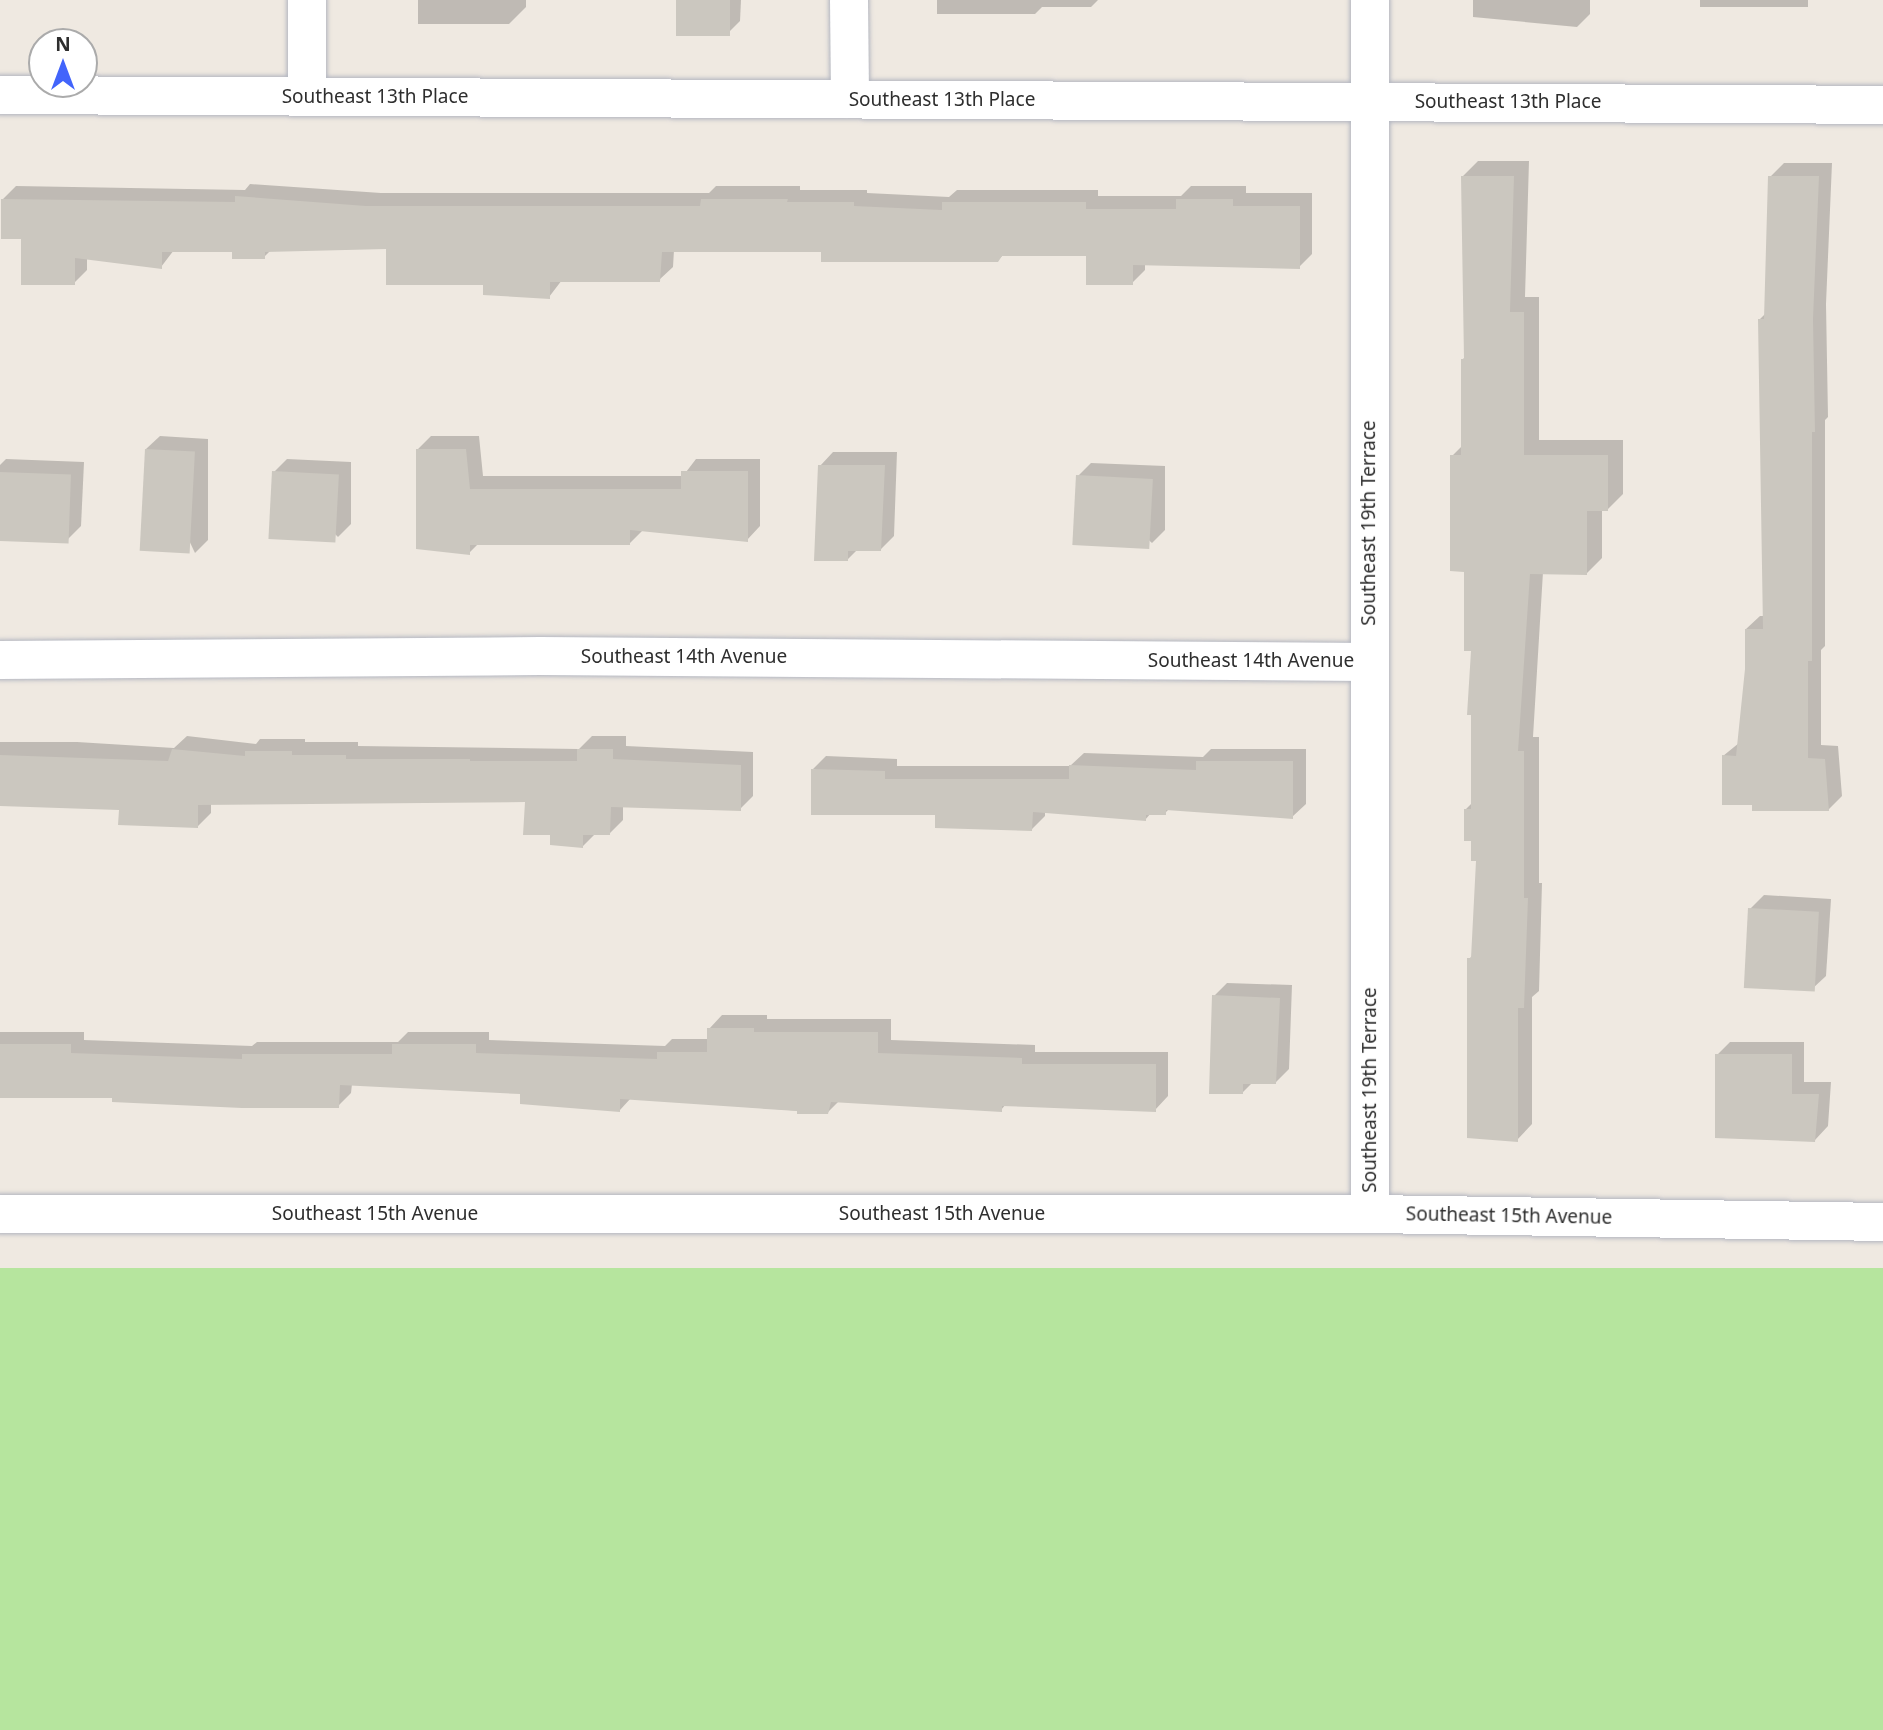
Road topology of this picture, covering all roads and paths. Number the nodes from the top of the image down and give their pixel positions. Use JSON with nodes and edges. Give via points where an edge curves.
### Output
{"nodes":[{"id":1,"x":307,"y":0,"type":"edge"},
{"id":2,"x":849,"y":0,"type":"edge"},
{"id":3,"x":1370,"y":0,"type":"edge"},
{"id":4,"x":0,"y":95,"type":"edge"},
{"id":5,"x":307,"y":96,"type":"junction"},
{"id":6,"x":850,"y":99,"type":"junction"},
{"id":7,"x":1370,"y":102,"type":"junction"},
{"id":8,"x":1883,"y":105,"type":"edge"},
{"id":9,"x":0,"y":660,"type":"edge"},
{"id":10,"x":1368,"y":662,"type":"junction"},
{"id":11,"x":0,"y":1214,"type":"edge"},
{"id":12,"x":1370,"y":1214,"type":"junction"},
{"id":13,"x":1883,"y":1222,"type":"edge"}],
"edges":[{"from":1,"to":5,"type":"street"},
{"from":2,"to":6,"type":"street"},
{"from":3,"to":7,"type":"street","name":"Southeast 19th Terrace"},
{"from":4,"to":5,"type":"street","name":"Southeast 13th Place"},
{"from":5,"to":6,"type":"street","name":"Southeast 13th Place"},
{"from":6,"to":7,"type":"street","name":"Southeast 13th Place"},
{"from":7,"to":8,"type":"street","name":"Southeast 13th Place"},
{"from":7,"to":10,"type":"street","name":"Southeast 19th Terrace"},
{"from":9,"to":10,"type":"street","name":"Southeast 14th Avenue","via":[[540,656]]},
{"from":10,"to":12,"type":"street","name":"Southeast 19th Terrace"},
{"from":11,"to":12,"type":"street","name":"Southeast 15th Avenue"},
{"from":12,"to":13,"type":"street","name":"Southeast 15th Avenue"}]}
